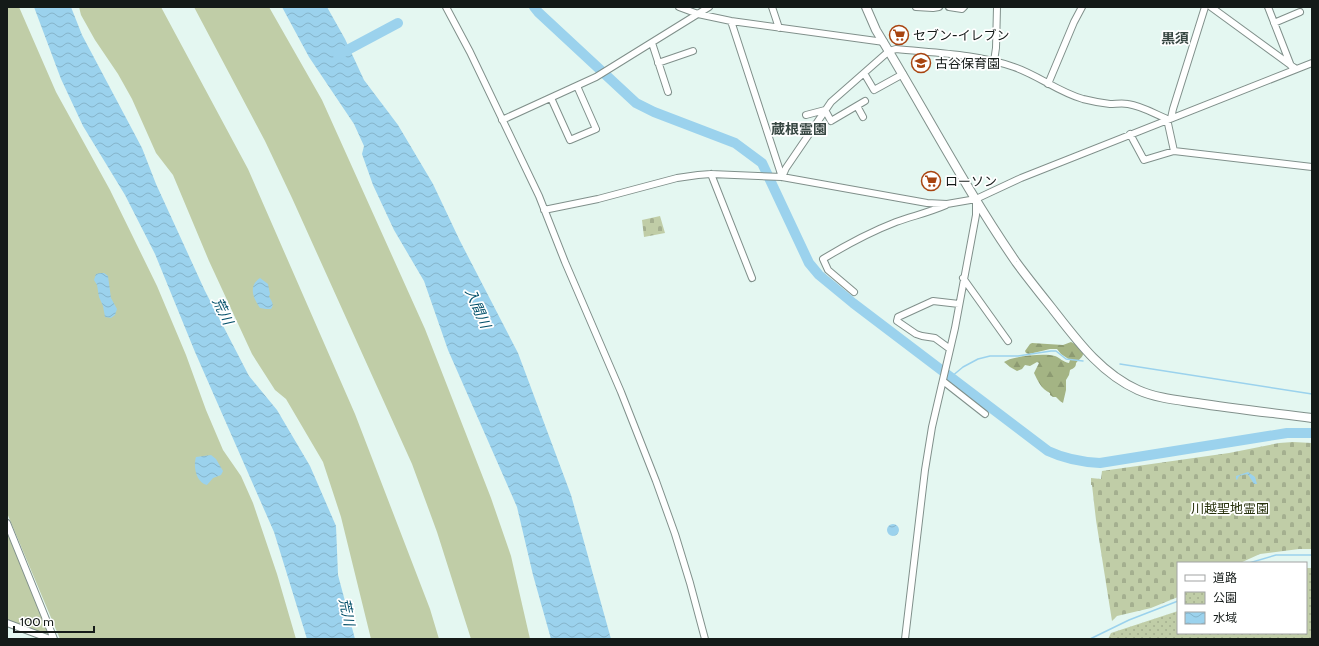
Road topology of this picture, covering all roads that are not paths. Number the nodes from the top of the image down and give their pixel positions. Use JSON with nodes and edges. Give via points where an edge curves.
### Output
{"nodes":[{"id":1,"x":446,"y":7,"type":"edge"},
{"id":2,"x":679,"y":7,"type":"edge"},
{"id":3,"x":710,"y":7,"type":"edge"},
{"id":4,"x":772,"y":7,"type":"edge"},
{"id":5,"x":866,"y":7,"type":"edge"},
{"id":6,"x":916,"y":7,"type":"edge"},
{"id":7,"x":939,"y":7,"type":"edge"},
{"id":8,"x":949,"y":7,"type":"edge"},
{"id":9,"x":964,"y":7,"type":"edge"},
{"id":10,"x":997,"y":7,"type":"edge"},
{"id":11,"x":1082,"y":7,"type":"edge"},
{"id":12,"x":1205,"y":7,"type":"edge"},
{"id":13,"x":1211,"y":7,"type":"edge"},
{"id":14,"x":1268,"y":7,"type":"edge"},
{"id":15,"x":1300,"y":12,"type":"dead end"},
{"id":16,"x":698,"y":14,"type":"junction"},
{"id":17,"x":731,"y":21,"type":"junction"},
{"id":18,"x":1274,"y":23,"type":"junction"},
{"id":19,"x":779,"y":28,"type":"junction"},
{"id":20,"x":884,"y":42,"type":"junction"},
{"id":21,"x":652,"y":43,"type":"junction"},
{"id":22,"x":889,"y":50,"type":"junction"},
{"id":23,"x":693,"y":51,"type":"dead end"},
{"id":24,"x":994,"y":61,"type":"junction"},
{"id":25,"x":658,"y":63,"type":"junction"},
{"id":26,"x":1312,"y":63,"type":"edge"},
{"id":27,"x":1293,"y":67,"type":"junction"},
{"id":28,"x":864,"y":73,"type":"junction"},
{"id":29,"x":903,"y":74,"type":"junction"},
{"id":30,"x":1048,"y":84,"type":"junction"},
{"id":31,"x":578,"y":86,"type":"junction"},
{"id":32,"x":668,"y":92,"type":"dead end"},
{"id":33,"x":551,"y":98,"type":"junction"},
{"id":34,"x":865,"y":101,"type":"dead end"},
{"id":35,"x":857,"y":106,"type":"junction"},
{"id":36,"x":825,"y":110,"type":"junction"},
{"id":37,"x":806,"y":115,"type":"dead end"},
{"id":38,"x":863,"y":117,"type":"dead end"},
{"id":39,"x":1169,"y":119,"type":"junction"},
{"id":40,"x":502,"y":120,"type":"junction"},
{"id":41,"x":1130,"y":134,"type":"junction"},
{"id":42,"x":1174,"y":151,"type":"junction"},
{"id":43,"x":1312,"y":167,"type":"edge"},
{"id":44,"x":711,"y":174,"type":"junction"},
{"id":45,"x":782,"y":177,"type":"junction"},
{"id":46,"x":976,"y":200,"type":"junction"},
{"id":47,"x":947,"y":204,"type":"junction"},
{"id":48,"x":544,"y":210,"type":"junction"},
{"id":49,"x":752,"y":278,"type":"dead end"},
{"id":50,"x":963,"y":278,"type":"junction"},
{"id":51,"x":854,"y":292,"type":"dead end"},
{"id":52,"x":959,"y":304,"type":"junction"},
{"id":53,"x":1008,"y":341,"type":"dead end"},
{"id":54,"x":950,"y":349,"type":"junction"},
{"id":55,"x":943,"y":380,"type":"junction"},
{"id":56,"x":984,"y":414,"type":"dead end"},
{"id":57,"x":1312,"y":418,"type":"edge"},
{"id":58,"x":7,"y":523,"type":"edge"},
{"id":59,"x":7,"y":623,"type":"edge"},
{"id":60,"x":50,"y":639,"type":"edge"},
{"id":61,"x":54,"y":639,"type":"edge"},
{"id":62,"x":705,"y":639,"type":"edge"},
{"id":63,"x":905,"y":639,"type":"edge"}],
"edges":[{"from":1,"to":40,"type":"street"},
{"from":2,"to":16,"type":"street"},
{"from":3,"to":16,"type":"street"},
{"from":4,"to":19,"type":"street"},
{"from":5,"to":20,"type":"street"},
{"from":6,"to":7,"type":"street"},
{"from":8,"to":9,"type":"street"},
{"from":10,"to":24,"type":"street"},
{"from":11,"to":30,"type":"street"},
{"from":12,"to":39,"type":"street"},
{"from":13,"to":27,"type":"street"},
{"from":14,"to":18,"type":"street"},
{"from":15,"to":18,"type":"street"},
{"from":16,"to":17,"type":"street"},
{"from":16,"to":21,"type":"street"},
{"from":17,"to":19,"type":"street"},
{"from":17,"to":45,"type":"street"},
{"from":18,"to":27,"type":"street"},
{"from":19,"to":20,"type":"street"},
{"from":20,"to":22,"type":"street"},
{"from":21,"to":25,"type":"street"},
{"from":21,"to":31,"type":"street"},
{"from":22,"to":24,"type":"street"},
{"from":22,"to":28,"type":"street"},
{"from":22,"to":29,"type":"street"},
{"from":23,"to":25,"type":"street"},
{"from":24,"to":30,"type":"street"},
{"from":25,"to":32,"type":"street"},
{"from":26,"to":27,"type":"street"},
{"from":27,"to":39,"type":"street"},
{"from":28,"to":29,"type":"street","via":[[874,90]]},
{"from":28,"to":36,"type":"street"},
{"from":29,"to":46,"type":"street"},
{"from":30,"to":39,"type":"street","via":[[1081,99],[1135,105]]},
{"from":31,"to":33,"type":"street"},
{"from":31,"to":33,"type":"street","via":[[596,129],[570,140]]},
{"from":33,"to":40,"type":"street"},
{"from":34,"to":35,"type":"street"},
{"from":35,"to":36,"type":"street","via":[[831,121]]},
{"from":35,"to":38,"type":"street"},
{"from":36,"to":37,"type":"street"},
{"from":36,"to":45,"type":"street"},
{"from":39,"to":41,"type":"street"},
{"from":39,"to":42,"type":"street"},
{"from":40,"to":48,"type":"street"},
{"from":41,"to":42,"type":"street","via":[[1144,160]]},
{"from":41,"to":46,"type":"street","via":[[1021,178]]},
{"from":42,"to":43,"type":"street"},
{"from":44,"to":45,"type":"street"},
{"from":44,"to":48,"type":"street","via":[[677,178]]},
{"from":44,"to":49,"type":"street"},
{"from":45,"to":47,"type":"street","via":[[927,203]]},
{"from":46,"to":47,"type":"street"},
{"from":46,"to":50,"type":"street","via":[[976,215]]},
{"from":46,"to":57,"type":"street","via":[[1016,262],[1059,317],[1098,364],[1125,384],[1140,391],[1171,399]]},
{"from":47,"to":51,"type":"street","via":[[896,222],[851,242],[823,260],[828,270]]},
{"from":48,"to":62,"type":"street","via":[[656,481],[690,583]]},
{"from":50,"to":52,"type":"street"},
{"from":50,"to":53,"type":"street"},
{"from":52,"to":54,"type":"street"},
{"from":52,"to":54,"type":"street","via":[[933,301],[897,319],[916,334],[935,338]]},
{"from":54,"to":55,"type":"street"},
{"from":55,"to":56,"type":"street"},
{"from":55,"to":63,"type":"street","via":[[925,470]]},
{"from":58,"to":61,"type":"street"},
{"from":59,"to":60,"type":"street"}]}
